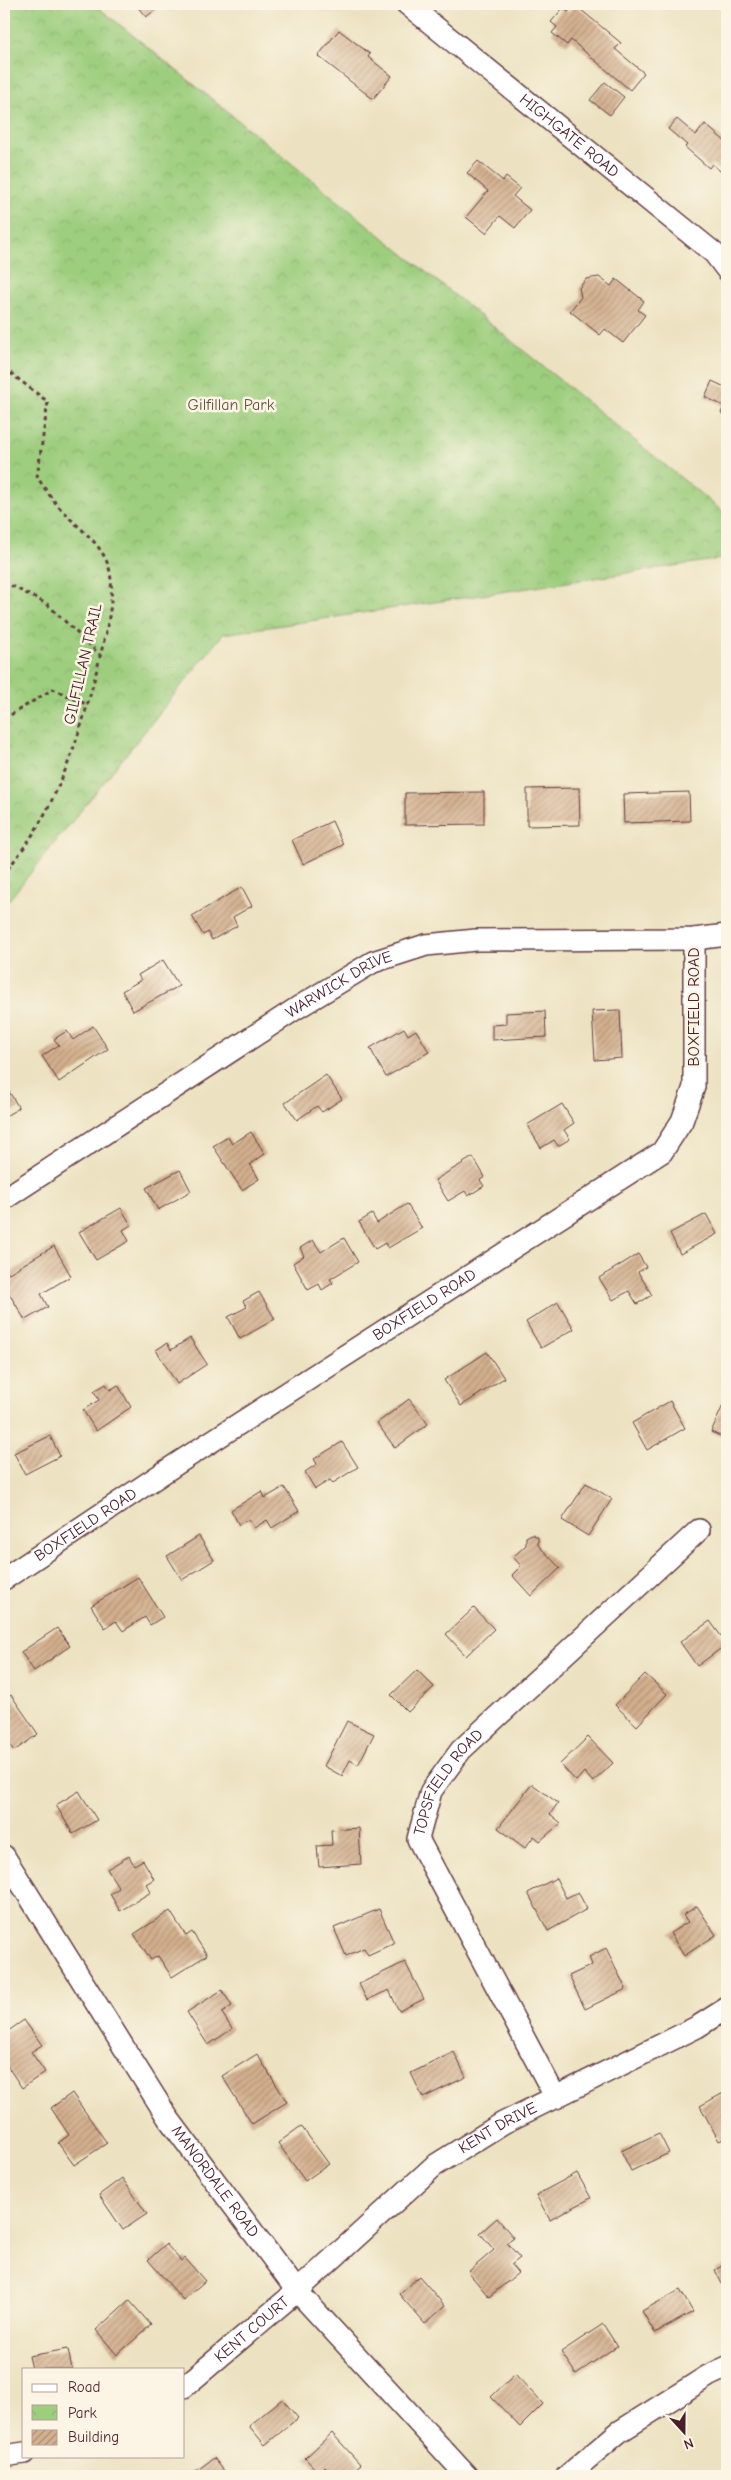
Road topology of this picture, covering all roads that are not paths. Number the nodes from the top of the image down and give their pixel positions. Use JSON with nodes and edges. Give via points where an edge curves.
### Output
{"nodes":[{"id":1,"x":407,"y":4,"type":"edge"},
{"id":2,"x":727,"y":270,"type":"edge"},
{"id":3,"x":727,"y":935,"type":"edge"},
{"id":4,"x":694,"y":939,"type":"junction"},
{"id":5,"x":4,"y":1199,"type":"edge"},
{"id":6,"x":699,"y":1530,"type":"dead end"},
{"id":7,"x":4,"y":1579,"type":"edge"},
{"id":8,"x":4,"y":1856,"type":"edge"},
{"id":9,"x":727,"y":2008,"type":"edge"},
{"id":10,"x":556,"y":2098,"type":"junction"},
{"id":11,"x":297,"y":2291,"type":"junction"},
{"id":12,"x":727,"y":2367,"type":"edge"},
{"id":13,"x":185,"y":2386,"type":"edge"},
{"id":14,"x":22,"y":2453,"type":"edge"},
{"id":15,"x":4,"y":2456,"type":"edge"},
{"id":16,"x":468,"y":2476,"type":"edge"},
{"id":17,"x":567,"y":2476,"type":"edge"}],
"edges":[{"from":1,"to":2,"type":"street","name":"HIGHGATE ROAD","via":[[714,253]]},
{"from":3,"to":4,"type":"street","name":"WARWICK DRIVE"},
{"from":4,"to":5,"type":"street","name":"WARWICK DRIVE","via":[[476,940],[426,944],[373,962]]},
{"from":4,"to":7,"type":"street","name":"BOXFIELD ROAD","via":[[694,1087],[682,1121],[662,1152],[178,1463]]},
{"from":6,"to":10,"type":"street","name":"TOPSFIELD ROAD","via":[[461,1750],[431,1791],[418,1838]]},
{"from":8,"to":11,"type":"street","name":"MANORDALE ROAD","via":[[168,2118]]},
{"from":9,"to":10,"type":"street","name":"KENT DRIVE","via":[[697,2028]]},
{"from":10,"to":11,"type":"street","name":"KENT DRIVE","via":[[503,2123],[434,2166]]},
{"from":11,"to":13,"type":"street","name":"KENT COURT"},
{"from":11,"to":16,"type":"street","name":"MANORDALE ROAD"},
{"from":12,"to":17,"type":"street","via":[[619,2432]]},
{"from":14,"to":15,"type":"street"}]}
